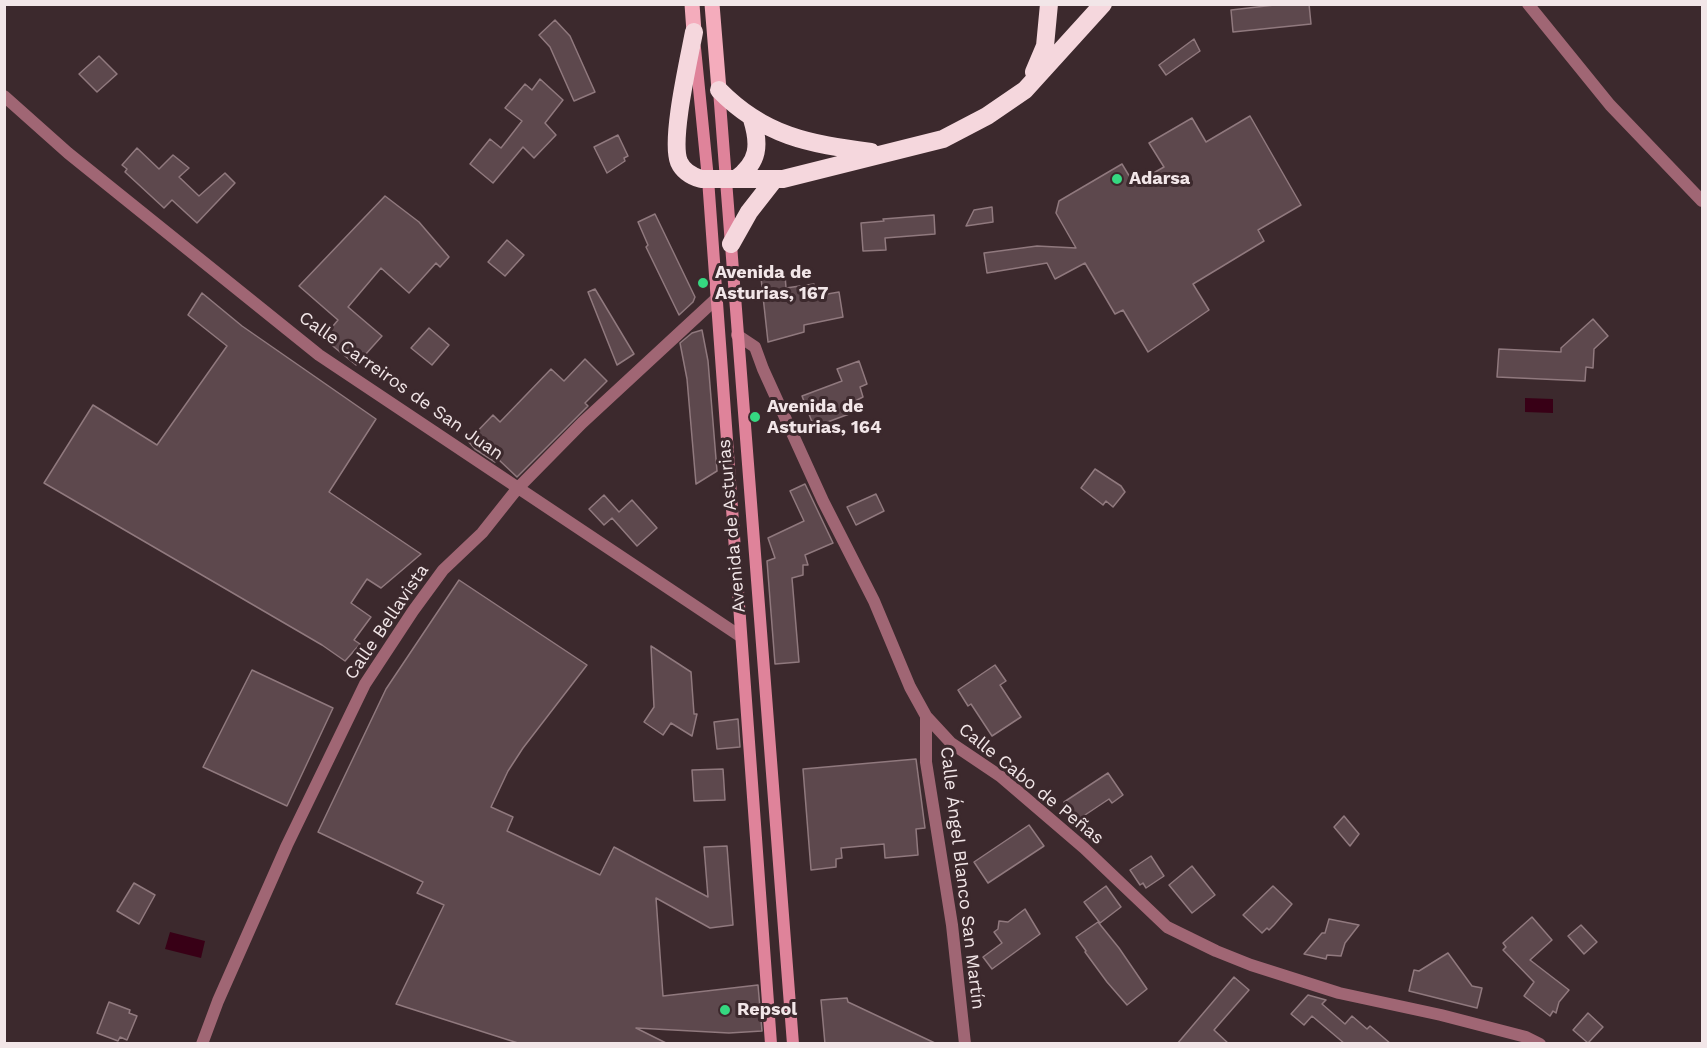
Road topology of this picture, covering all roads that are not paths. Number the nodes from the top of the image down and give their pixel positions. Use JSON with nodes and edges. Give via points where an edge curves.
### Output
{"nodes":[{"id":1,"x":692,"y":4,"type":"edge"},
{"id":2,"x":712,"y":4,"type":"edge"},
{"id":3,"x":1049,"y":4,"type":"edge"},
{"id":4,"x":1102,"y":4,"type":"edge"},
{"id":5,"x":1528,"y":4,"type":"edge"},
{"id":6,"x":694,"y":32,"type":"junction"},
{"id":7,"x":719,"y":90,"type":"junction"},
{"id":8,"x":1025,"y":90,"type":"junction"},
{"id":9,"x":4,"y":96,"type":"edge"},
{"id":10,"x":752,"y":119,"type":"junction"},
{"id":11,"x":882,"y":153,"type":"junction"},
{"id":12,"x":723,"y":179,"type":"junction"},
{"id":13,"x":774,"y":180,"type":"junction"},
{"id":14,"x":1702,"y":201,"type":"edge"},
{"id":15,"x":731,"y":244,"type":"junction"},
{"id":16,"x":716,"y":299,"type":"junction"},
{"id":17,"x":737,"y":335,"type":"junction"},
{"id":18,"x":517,"y":489,"type":"junction"},
{"id":19,"x":740,"y":636,"type":"junction"},
{"id":20,"x":926,"y":716,"type":"junction"},
{"id":21,"x":1524,"y":1041,"type":"edge"},
{"id":22,"x":202,"y":1044,"type":"edge"},
{"id":23,"x":771,"y":1044,"type":"edge"},
{"id":24,"x":793,"y":1044,"type":"edge"},
{"id":25,"x":965,"y":1044,"type":"edge"},
{"id":26,"x":1540,"y":1044,"type":"edge"}],
"edges":[{"from":1,"to":6,"type":"main road","name":"Avenida de Asturias"},
{"from":2,"to":7,"type":"main road","name":"Avenida de Asturias"},
{"from":3,"to":8,"type":"highway","via":[[1046,46]]},
{"from":4,"to":8,"type":"highway"},
{"from":5,"to":14,"type":"street","via":[[1610,105]]},
{"from":6,"to":12,"type":"main road","name":"Avenida de Asturias"},
{"from":6,"to":12,"type":"highway","via":[[676,154],[681,168],[696,178]]},
{"from":7,"to":10,"type":"highway"},
{"from":7,"to":12,"type":"main road","name":"Avenida de Asturias"},
{"from":8,"to":11,"type":"highway","via":[[943,139]]},
{"from":9,"to":18,"type":"street","name":"Calle Carreiros de San Juan","via":[[68,153],[319,355]]},
{"from":10,"to":11,"type":"highway","via":[[809,142]]},
{"from":10,"to":12,"type":"highway","via":[[757,137],[752,164]]},
{"from":11,"to":13,"type":"highway"},
{"from":12,"to":13,"type":"highway"},
{"from":12,"to":15,"type":"main road","name":"Avenida de Asturias"},
{"from":12,"to":16,"type":"main road","name":"Avenida de Asturias"},
{"from":13,"to":15,"type":"highway"},
{"from":15,"to":17,"type":"main road","name":"Avenida de Asturias"},
{"from":16,"to":18,"type":"street","name":"Calle Bellavista"},
{"from":16,"to":19,"type":"main road","name":"Avenida de Asturias"},
{"from":17,"to":20,"type":"street","name":"Calle Cabo de Peñas","via":[[754,347]]},
{"from":17,"to":24,"type":"main road","name":"Avenida de Asturias"},
{"from":18,"to":19,"type":"street","name":"Calle Carreiros de San Juan"},
{"from":18,"to":22,"type":"street","name":"Calle Bellavista","via":[[482,533],[443,570],[365,684],[286,845]]},
{"from":19,"to":23,"type":"main road","name":"Avenida de Asturias"},
{"from":20,"to":21,"type":"street","name":"Calle Cabo de Peñas","via":[[951,743],[1000,776],[1084,848],[1167,927],[1251,965],[1339,993],[1441,1015]]},
{"from":20,"to":25,"type":"street","name":"Calle Ángel Blanco San Martín","via":[[926,762],[952,925]]},
{"from":21,"to":26,"type":"street","name":"Calle Cabo de Peñas"}]}
